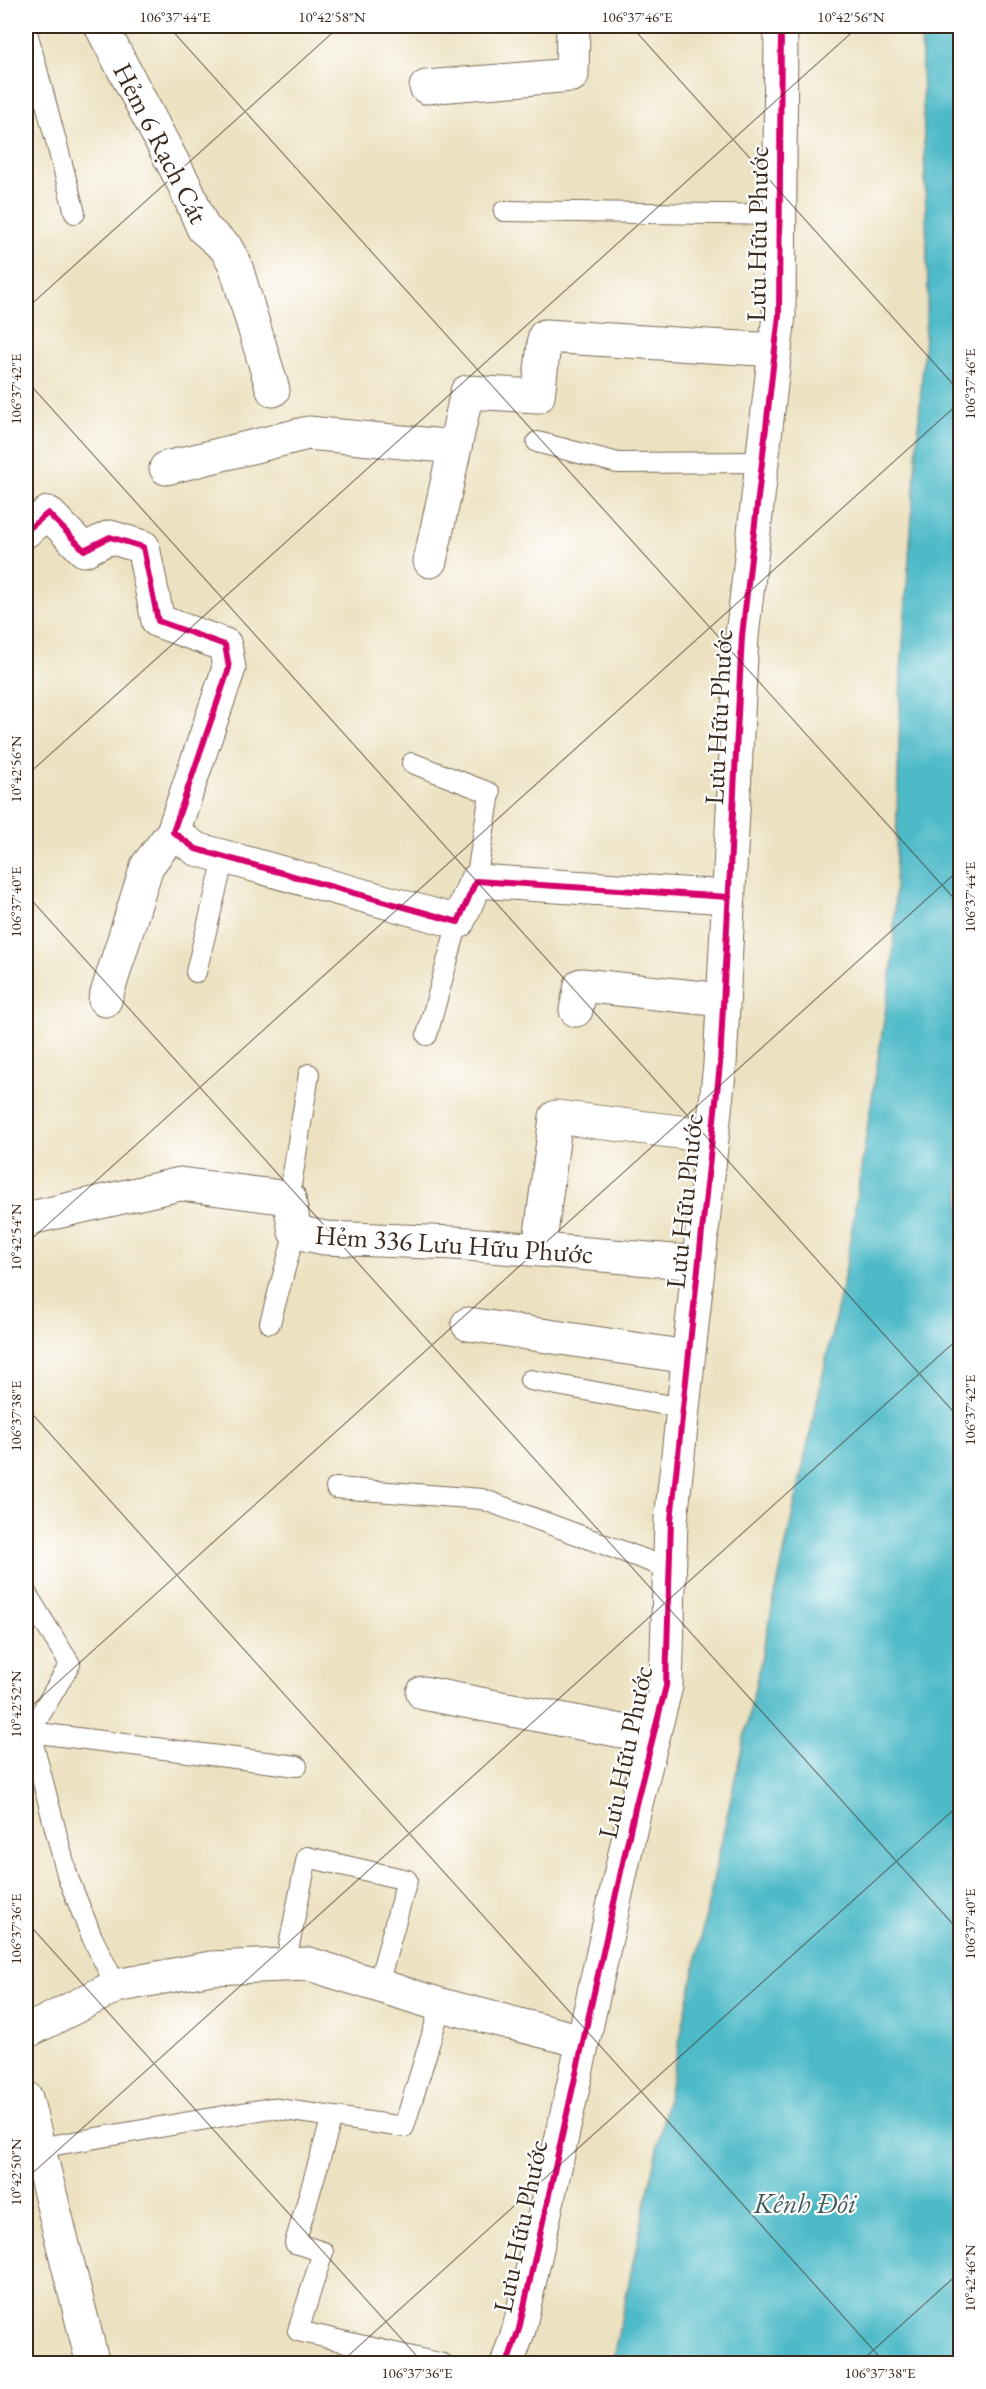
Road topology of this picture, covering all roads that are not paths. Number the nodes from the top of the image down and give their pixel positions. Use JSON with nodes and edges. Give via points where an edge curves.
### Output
{"nodes":[{"id":1,"x":101,"y":26,"type":"edge"},
{"id":2,"x":573,"y":26,"type":"edge"},
{"id":3,"x":781,"y":26,"type":"edge"},
{"id":4,"x":26,"y":28,"type":"edge"},
{"id":5,"x":426,"y":87,"type":"dead end"},
{"id":6,"x":504,"y":211,"type":"dead end"},
{"id":7,"x":75,"y":213,"type":"dead end"},
{"id":8,"x":780,"y":214,"type":"junction"},
{"id":9,"x":775,"y":350,"type":"junction"},
{"id":10,"x":273,"y":390,"type":"dead end"},
{"id":11,"x":537,"y":442,"type":"dead end"},
{"id":12,"x":455,"y":447,"type":"junction"},
{"id":13,"x":762,"y":462,"type":"junction"},
{"id":14,"x":166,"y":468,"type":"dead end"},
{"id":15,"x":26,"y":531,"type":"edge"},
{"id":16,"x":430,"y":561,"type":"dead end"},
{"id":17,"x":412,"y":763,"type":"dead end"},
{"id":18,"x":173,"y":832,"type":"junction"},
{"id":19,"x":224,"y":858,"type":"junction"},
{"id":20,"x":476,"y":880,"type":"junction"},
{"id":21,"x":729,"y":897,"type":"junction"},
{"id":22,"x":458,"y":922,"type":"junction"},
{"id":23,"x":196,"y":972,"type":"dead end"},
{"id":24,"x":105,"y":1000,"type":"dead end"},
{"id":25,"x":723,"y":1000,"type":"junction"},
{"id":26,"x":576,"y":1010,"type":"dead end"},
{"id":27,"x":427,"y":1035,"type":"dead end"},
{"id":28,"x":309,"y":1074,"type":"dead end"},
{"id":29,"x":712,"y":1136,"type":"junction"},
{"id":30,"x":289,"y":1198,"type":"junction"},
{"id":31,"x":26,"y":1219,"type":"edge"},
{"id":32,"x":295,"y":1232,"type":"junction"},
{"id":33,"x":539,"y":1250,"type":"junction"},
{"id":34,"x":698,"y":1263,"type":"junction"},
{"id":35,"x":270,"y":1323,"type":"dead end"},
{"id":36,"x":468,"y":1324,"type":"dead end"},
{"id":37,"x":688,"y":1357,"type":"junction"},
{"id":38,"x":530,"y":1380,"type":"dead end"},
{"id":39,"x":683,"y":1408,"type":"junction"},
{"id":40,"x":336,"y":1488,"type":"dead end"},
{"id":41,"x":669,"y":1569,"type":"junction"},
{"id":42,"x":26,"y":1593,"type":"edge"},
{"id":43,"x":423,"y":1693,"type":"dead end"},
{"id":44,"x":28,"y":1733,"type":"edge"},
{"id":45,"x":653,"y":1737,"type":"junction"},
{"id":46,"x":297,"y":1766,"type":"dead end"},
{"id":47,"x":285,"y":1965,"type":"junction"},
{"id":48,"x":378,"y":1985,"type":"junction"},
{"id":49,"x":116,"y":1986,"type":"junction"},
{"id":50,"x":441,"y":2005,"type":"junction"},
{"id":51,"x":26,"y":2032,"type":"edge"},
{"id":52,"x":582,"y":2041,"type":"junction"},
{"id":53,"x":26,"y":2103,"type":"edge"},
{"id":54,"x":332,"y":2117,"type":"junction"},
{"id":55,"x":38,"y":2148,"type":"junction"},
{"id":56,"x":93,"y":2364,"type":"edge"},
{"id":57,"x":443,"y":2364,"type":"edge"},
{"id":58,"x":507,"y":2364,"type":"edge"}],
"edges":[{"from":1,"to":10,"type":"street","name":"Hẻm 6 Rạch Cát","via":[[203,228],[226,248],[235,264]]},
{"from":2,"to":5,"type":"street","via":[[572,75]]},
{"from":3,"to":8,"type":"street","name":"Lưu Hữu Phước"},
{"from":4,"to":7,"type":"lane"},
{"from":6,"to":8,"type":"lane"},
{"from":8,"to":9,"type":"street","name":"Lưu Hữu Phước"},
{"from":9,"to":12,"type":"street","via":[[545,336],[538,396],[467,392]]},
{"from":9,"to":13,"type":"street","name":"Lưu Hữu Phước"},
{"from":11,"to":13,"type":"lane","via":[[618,463]]},
{"from":12,"to":14,"type":"street","via":[[308,433]]},
{"from":12,"to":16,"type":"street"},
{"from":13,"to":21,"type":"street","name":"Lưu Hữu Phước","via":[[742,636]]},
{"from":15,"to":18,"type":"street","via":[[48,513],[84,550],[110,537],[143,547],[158,621],[225,645],[229,668]]},
{"from":17,"to":20,"type":"lane","via":[[490,793]]},
{"from":18,"to":19,"type":"street","via":[[196,849]]},
{"from":18,"to":24,"type":"street","via":[[147,866]]},
{"from":19,"to":22,"type":"street"},
{"from":19,"to":23,"type":"lane"},
{"from":20,"to":21,"type":"street"},
{"from":20,"to":22,"type":"street"},
{"from":21,"to":25,"type":"street","name":"Lưu Hữu Phước"},
{"from":22,"to":27,"type":"lane"},
{"from":25,"to":26,"type":"street","via":[[581,985]]},
{"from":25,"to":29,"type":"street","name":"Lưu Hữu Phước"},
{"from":28,"to":30,"type":"lane"},
{"from":29,"to":33,"type":"street","via":[[556,1117]]},
{"from":29,"to":34,"type":"street","name":"Lưu Hữu Phước"},
{"from":30,"to":31,"type":"street","name":"Hẻm 336 Lưu Hữu Phước","via":[[180,1184]]},
{"from":30,"to":32,"type":"street","name":"Hẻm 336 Lưu Hữu Phước"},
{"from":32,"to":33,"type":"street","name":"Hẻm 336 Lưu Hữu Phước","via":[[325,1238]]},
{"from":32,"to":35,"type":"lane"},
{"from":33,"to":34,"type":"street","name":"Hẻm 336 Lưu Hữu Phước"},
{"from":34,"to":37,"type":"street","name":"Lưu Hữu Phước"},
{"from":36,"to":37,"type":"street"},
{"from":37,"to":39,"type":"street","name":"Lưu Hữu Phước"},
{"from":38,"to":39,"type":"lane"},
{"from":39,"to":41,"type":"street","name":"Lưu Hữu Phước"},
{"from":40,"to":41,"type":"lane","via":[[482,1499]]},
{"from":41,"to":45,"type":"street","name":"Lưu Hữu Phước","via":[[666,1686]]},
{"from":42,"to":44,"type":"lane","via":[[70,1664]]},
{"from":43,"to":45,"type":"street"},
{"from":44,"to":46,"type":"lane"},
{"from":44,"to":49,"type":"lane","via":[[68,1878]]},
{"from":45,"to":52,"type":"street","name":"Lưu Hữu Phước"},
{"from":47,"to":48,"type":"street","via":[[309,1964]]},
{"from":47,"to":48,"type":"lane","via":[[307,1857],[407,1880]]},
{"from":47,"to":49,"type":"street","via":[[211,1968]]},
{"from":48,"to":50,"type":"street"},
{"from":49,"to":51,"type":"street"},
{"from":50,"to":52,"type":"street"},
{"from":50,"to":54,"type":"lane","via":[[404,2127]]},
{"from":52,"to":58,"type":"street","name":"Lưu Hữu Phước","via":[[519,2330]]},
{"from":53,"to":55,"type":"street"},
{"from":54,"to":55,"type":"lane","via":[[271,2108]]},
{"from":54,"to":57,"type":"lane","via":[[295,2243],[323,2252],[298,2331]]},
{"from":55,"to":56,"type":"street"}]}
